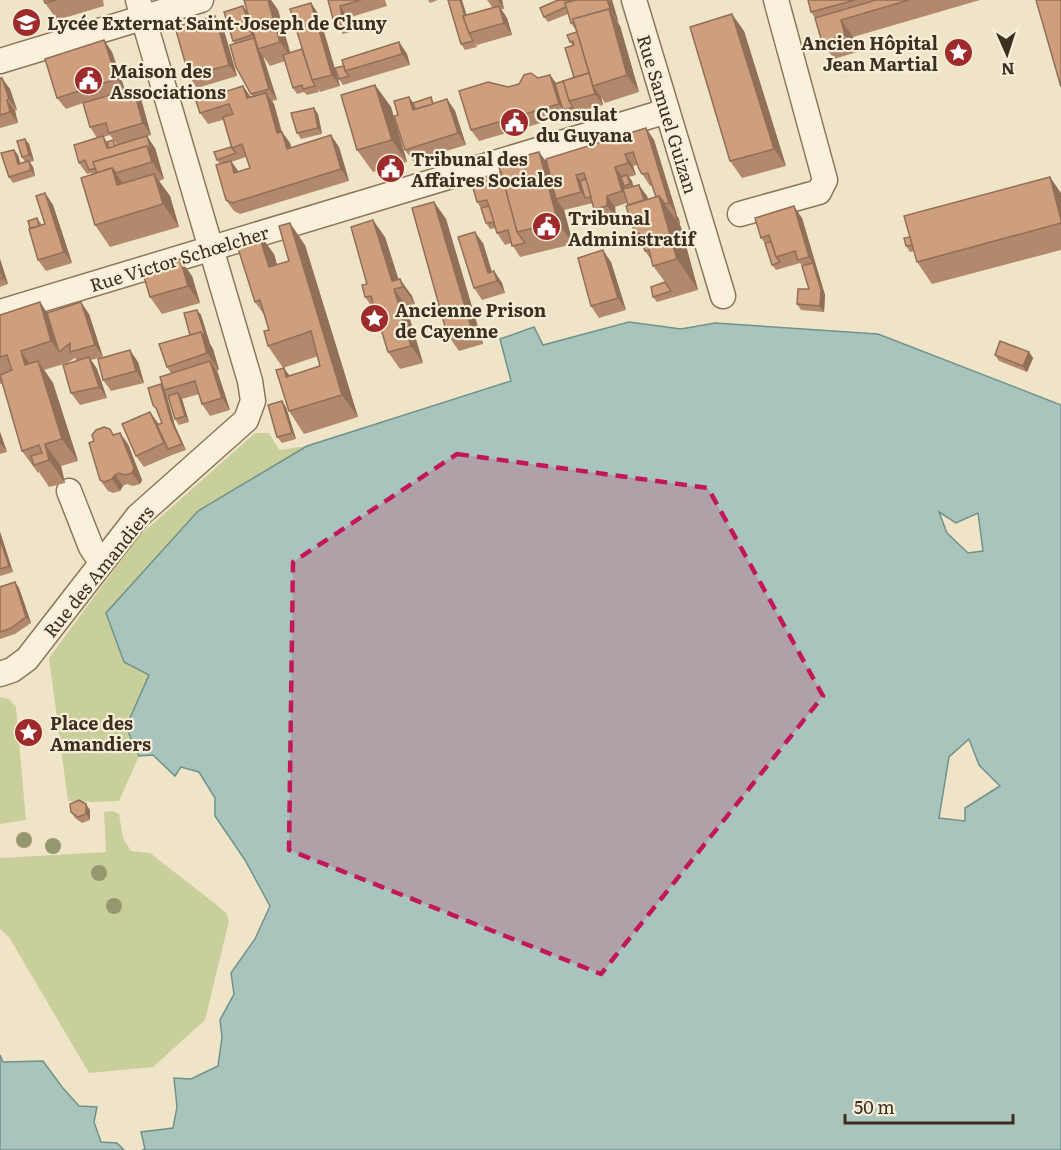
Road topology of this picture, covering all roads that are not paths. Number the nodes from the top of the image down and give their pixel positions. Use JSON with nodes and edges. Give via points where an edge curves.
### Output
{"nodes":[{"id":1,"x":201,"y":0,"type":"edge"},
{"id":2,"x":634,"y":0,"type":"edge"},
{"id":3,"x":776,"y":0,"type":"edge"},
{"id":4,"x":140,"y":9,"type":"edge"},
{"id":5,"x":0,"y":61,"type":"edge"},
{"id":6,"x":667,"y":111,"type":"junction"},
{"id":7,"x":740,"y":214,"type":"dead end"},
{"id":8,"x":211,"y":248,"type":"junction"},
{"id":9,"x":723,"y":296,"type":"dead end"},
{"id":10,"x":0,"y":312,"type":"edge"},
{"id":11,"x":69,"y":491,"type":"dead end"},
{"id":12,"x":101,"y":562,"type":"junction"},
{"id":13,"x":0,"y":674,"type":"edge"}],
"edges":[{"from":1,"to":4,"type":"street"},
{"from":2,"to":6,"type":"street","name":"Rue Samuel Guizan"},
{"from":3,"to":7,"type":"street","via":[[825,180],[819,192]]},
{"from":4,"to":5,"type":"street"},
{"from":4,"to":8,"type":"street","name":"Rue des Amandiers"},
{"from":6,"to":8,"type":"street","name":"Rue Victor Schœlcher"},
{"from":6,"to":9,"type":"street","name":"Rue Samuel Guizan"},
{"from":8,"to":10,"type":"street","name":"Rue Victor Schœlcher"},
{"from":8,"to":12,"type":"street","name":"Rue des Amandiers","via":[[253,401],[246,420],[138,516]]},
{"from":11,"to":12,"type":"street"},
{"from":12,"to":13,"type":"street","name":"Rue des Amandiers","via":[[27,659]]}]}
